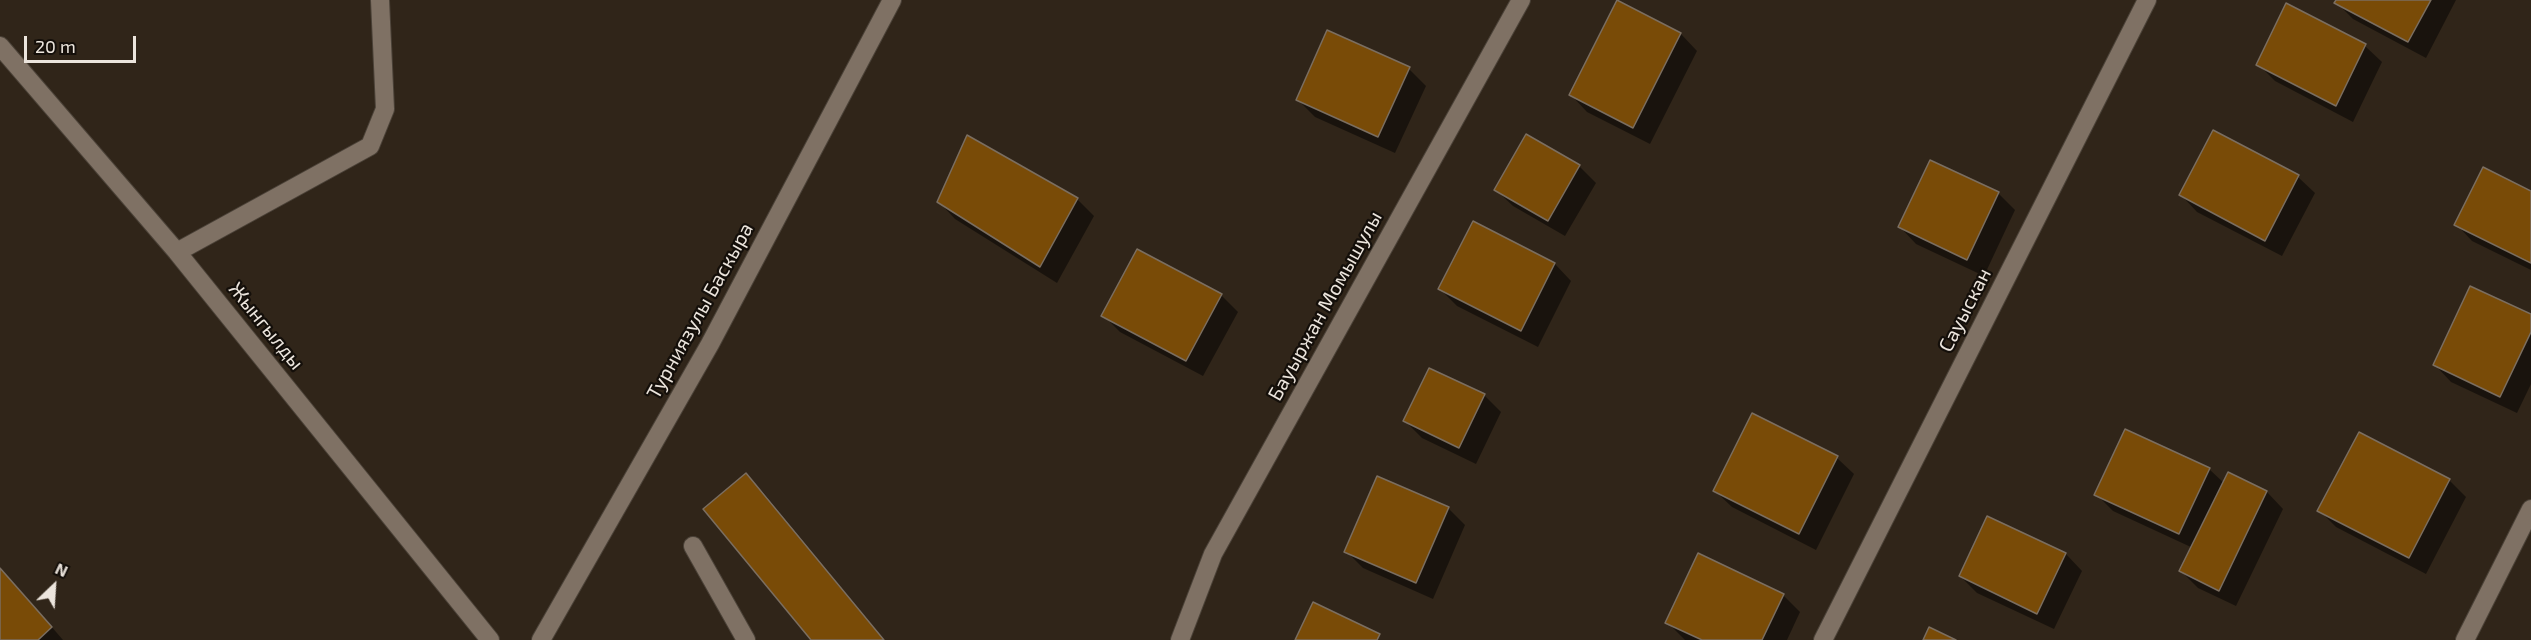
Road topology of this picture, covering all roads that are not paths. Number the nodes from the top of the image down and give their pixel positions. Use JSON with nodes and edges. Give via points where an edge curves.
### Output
{"nodes":[{"id":1,"x":380,"y":0,"type":"edge"},
{"id":2,"x":892,"y":0,"type":"edge"},
{"id":3,"x":1521,"y":0,"type":"edge"},
{"id":4,"x":2147,"y":0,"type":"edge"},
{"id":5,"x":0,"y":46,"type":"edge"},
{"id":6,"x":177,"y":252,"type":"junction"},
{"id":7,"x":2531,"y":509,"type":"edge"},
{"id":8,"x":693,"y":546,"type":"dead end"},
{"id":9,"x":490,"y":640,"type":"edge"},
{"id":10,"x":541,"y":640,"type":"edge"},
{"id":11,"x":746,"y":640,"type":"edge"},
{"id":12,"x":1180,"y":640,"type":"edge"},
{"id":13,"x":1823,"y":640,"type":"edge"},
{"id":14,"x":2465,"y":640,"type":"edge"}],
"edges":[{"from":1,"to":6,"type":"street","via":[[385,109],[370,146]]},
{"from":2,"to":10,"type":"street","name":"Турниязулы Баскыра","via":[[710,344]]},
{"from":3,"to":12,"type":"street","name":"Бауыржан Момышулы","via":[[1214,554]]},
{"from":4,"to":13,"type":"street","name":"Сауыскан"},
{"from":5,"to":6,"type":"street","name":"Жынгылды"},
{"from":6,"to":9,"type":"street","name":"Жынгылды"},
{"from":7,"to":14,"type":"street"},
{"from":8,"to":11,"type":"street"}]}
